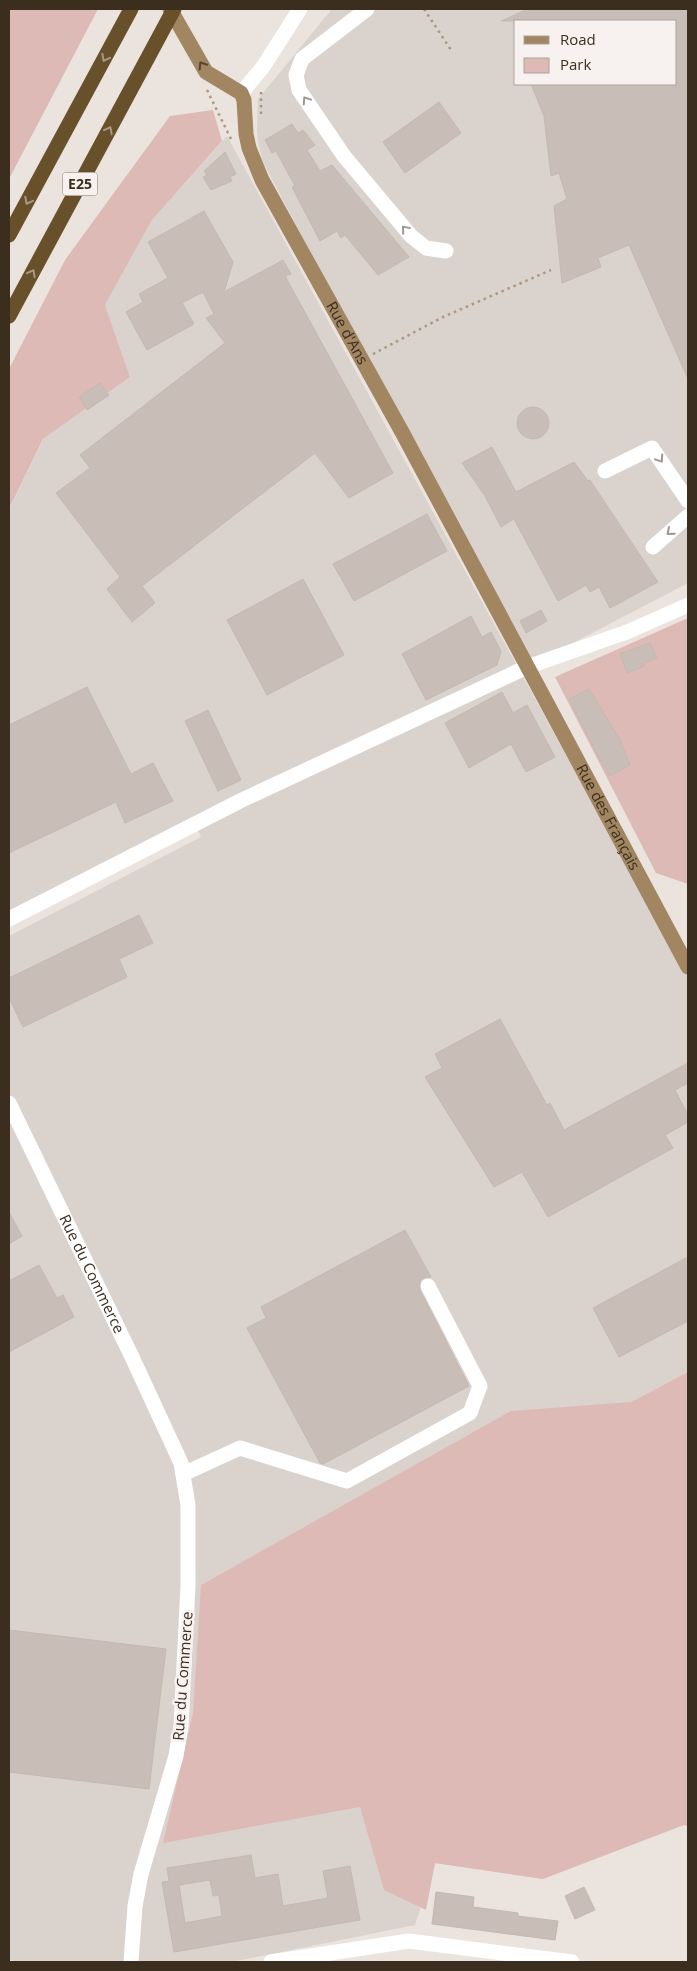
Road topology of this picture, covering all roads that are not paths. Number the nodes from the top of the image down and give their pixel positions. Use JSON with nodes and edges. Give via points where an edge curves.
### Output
{"nodes":[{"id":1,"x":170,"y":9,"type":"edge"},
{"id":2,"x":174,"y":9,"type":"edge"},
{"id":3,"x":300,"y":9,"type":"edge"},
{"id":4,"x":367,"y":9,"type":"edge"},
{"id":5,"x":129,"y":12,"type":"edge"},
{"id":6,"x":241,"y":93,"type":"junction"},
{"id":7,"x":9,"y":236,"type":"edge"},
{"id":8,"x":446,"y":250,"type":"dead end"},
{"id":9,"x":9,"y":316,"type":"edge"},
{"id":10,"x":605,"y":471,"type":"dead end"},
{"id":11,"x":688,"y":501,"type":"edge"},
{"id":12,"x":688,"y":516,"type":"edge"},
{"id":13,"x":652,"y":547,"type":"dead end"},
{"id":14,"x":688,"y":605,"type":"edge"},
{"id":15,"x":527,"y":667,"type":"junction"},
{"id":16,"x":9,"y":919,"type":"edge"},
{"id":17,"x":688,"y":967,"type":"edge"},
{"id":18,"x":9,"y":1103,"type":"edge"},
{"id":19,"x":13,"y":1123,"type":"edge"},
{"id":20,"x":428,"y":1286,"type":"dead end"},
{"id":21,"x":183,"y":1474,"type":"junction"},
{"id":22,"x":131,"y":1962,"type":"edge"},
{"id":23,"x":270,"y":1962,"type":"edge"},
{"id":24,"x":572,"y":1962,"type":"edge"}],
"edges":[{"from":6,"to":1,"type":"main road","one_way":true,"via":[[206,72]]},
{"from":9,"to":2,"type":"highway","number":"E25","one_way":true},
{"from":3,"to":6,"type":"street"},
{"from":8,"to":4,"type":"street","one_way":true,"via":[[426,248],[411,236],[344,156],[299,90],[296,75],[302,59]]},
{"from":5,"to":7,"type":"highway","number":"E25","one_way":true},
{"from":6,"to":15,"type":"main road","name":"Rue d'Ans","via":[[246,134],[255,166]]},
{"from":10,"to":11,"type":"street","one_way":true,"via":[[652,448]]},
{"from":12,"to":13,"type":"street","one_way":true},
{"from":14,"to":15,"type":"street","via":[[627,632]]},
{"from":15,"to":16,"type":"street","via":[[242,800]]},
{"from":15,"to":17,"type":"main road","name":"Rue des Français"},
{"from":18,"to":19,"type":"street","name":"Rue du Commerce"},
{"from":19,"to":21,"type":"street","name":"Rue du Commerce","via":[[132,1357],[181,1463]]},
{"from":20,"to":21,"type":"street","via":[[480,1386],[470,1413],[347,1481],[240,1448]]},
{"from":21,"to":22,"type":"street","name":"Rue du Commerce","via":[[188,1505],[188,1586],[181,1726],[176,1756],[141,1874]]},
{"from":23,"to":24,"type":"street","via":[[409,1941]]}]}
